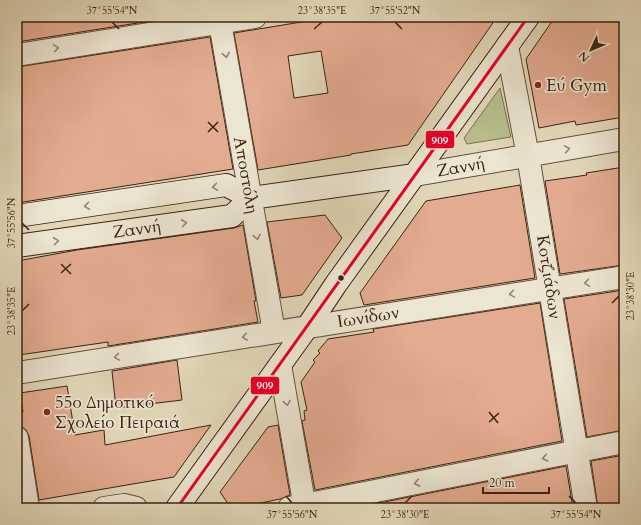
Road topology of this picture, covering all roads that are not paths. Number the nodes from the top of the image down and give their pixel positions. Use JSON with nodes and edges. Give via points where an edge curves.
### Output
{"nodes":[{"id":1,"x":255,"y":17,"type":"edge"},
{"id":2,"x":528,"y":17,"type":"edge"},
{"id":3,"x":220,"y":20,"type":"edge"},
{"id":4,"x":507,"y":46,"type":"junction"},
{"id":5,"x":17,"y":54,"type":"edge"},
{"id":6,"x":624,"y":139,"type":"edge"},
{"id":7,"x":528,"y":156,"type":"junction"},
{"id":8,"x":415,"y":175,"type":"junction"},
{"id":9,"x":251,"y":198,"type":"junction"},
{"id":10,"x":17,"y":216,"type":"edge"},
{"id":11,"x":17,"y":246,"type":"edge"},
{"id":12,"x":624,"y":277,"type":"edge"},
{"id":13,"x":550,"y":288,"type":"junction"},
{"id":14,"x":308,"y":326,"type":"junction"},
{"id":15,"x":274,"y":332,"type":"junction"},
{"id":16,"x":280,"y":364,"type":"junction"},
{"id":17,"x":17,"y":373,"type":"edge"},
{"id":18,"x":17,"y":438,"type":"edge"},
{"id":19,"x":624,"y":442,"type":"edge"},
{"id":20,"x":577,"y":452,"type":"junction"},
{"id":21,"x":299,"y":507,"type":"edge"},
{"id":22,"x":28,"y":508,"type":"edge"},
{"id":23,"x":104,"y":508,"type":"edge"},
{"id":24,"x":136,"y":508,"type":"edge"},
{"id":25,"x":177,"y":508,"type":"edge"},
{"id":26,"x":586,"y":508,"type":"edge"}],
"edges":[{"from":1,"to":3,"type":"street"},
{"from":2,"to":4,"type":"street"},
{"from":5,"to":3,"type":"street","one_way":true},
{"from":3,"to":9,"type":"street","name":"Αποστόλη","one_way":true},
{"from":4,"to":7,"type":"street","name":"Κοτζιάδων"},
{"from":4,"to":8,"type":"street"},
{"from":7,"to":6,"type":"street","name":"Ζαννή","one_way":true},
{"from":7,"to":8,"type":"street","name":"Ζαννή"},
{"from":7,"to":13,"type":"street","name":"Κοτζιάδων"},
{"from":8,"to":9,"type":"street","name":"Ζαννή"},
{"from":8,"to":14,"type":"street"},
{"from":9,"to":10,"type":"street","name":"Ζαννή","one_way":true,"via":[[226,185]]},
{"from":11,"to":9,"type":"street","name":"Ζαννή","one_way":true,"via":[[232,216]]},
{"from":9,"to":15,"type":"street","name":"Αποστόλη","one_way":true},
{"from":12,"to":13,"type":"street","name":"Ιωνίδων","one_way":true},
{"from":13,"to":14,"type":"street","name":"Ιωνίδων","one_way":true},
{"from":13,"to":20,"type":"street","name":"Κοτζιάδων"},
{"from":14,"to":15,"type":"street","name":"Ιωνίδων"},
{"from":14,"to":16,"type":"street"},
{"from":15,"to":17,"type":"street","name":"Ιωνίδων","one_way":true},
{"from":16,"to":21,"type":"street","one_way":true},
{"from":16,"to":25,"type":"street"},
{"from":18,"to":22,"type":"street"},
{"from":19,"to":20,"type":"street"},
{"from":20,"to":21,"type":"street","one_way":true},
{"from":20,"to":26,"type":"street","name":"Κοτζιάδων"},
{"from":23,"to":24,"type":"street","via":[[124,505]]}]}
